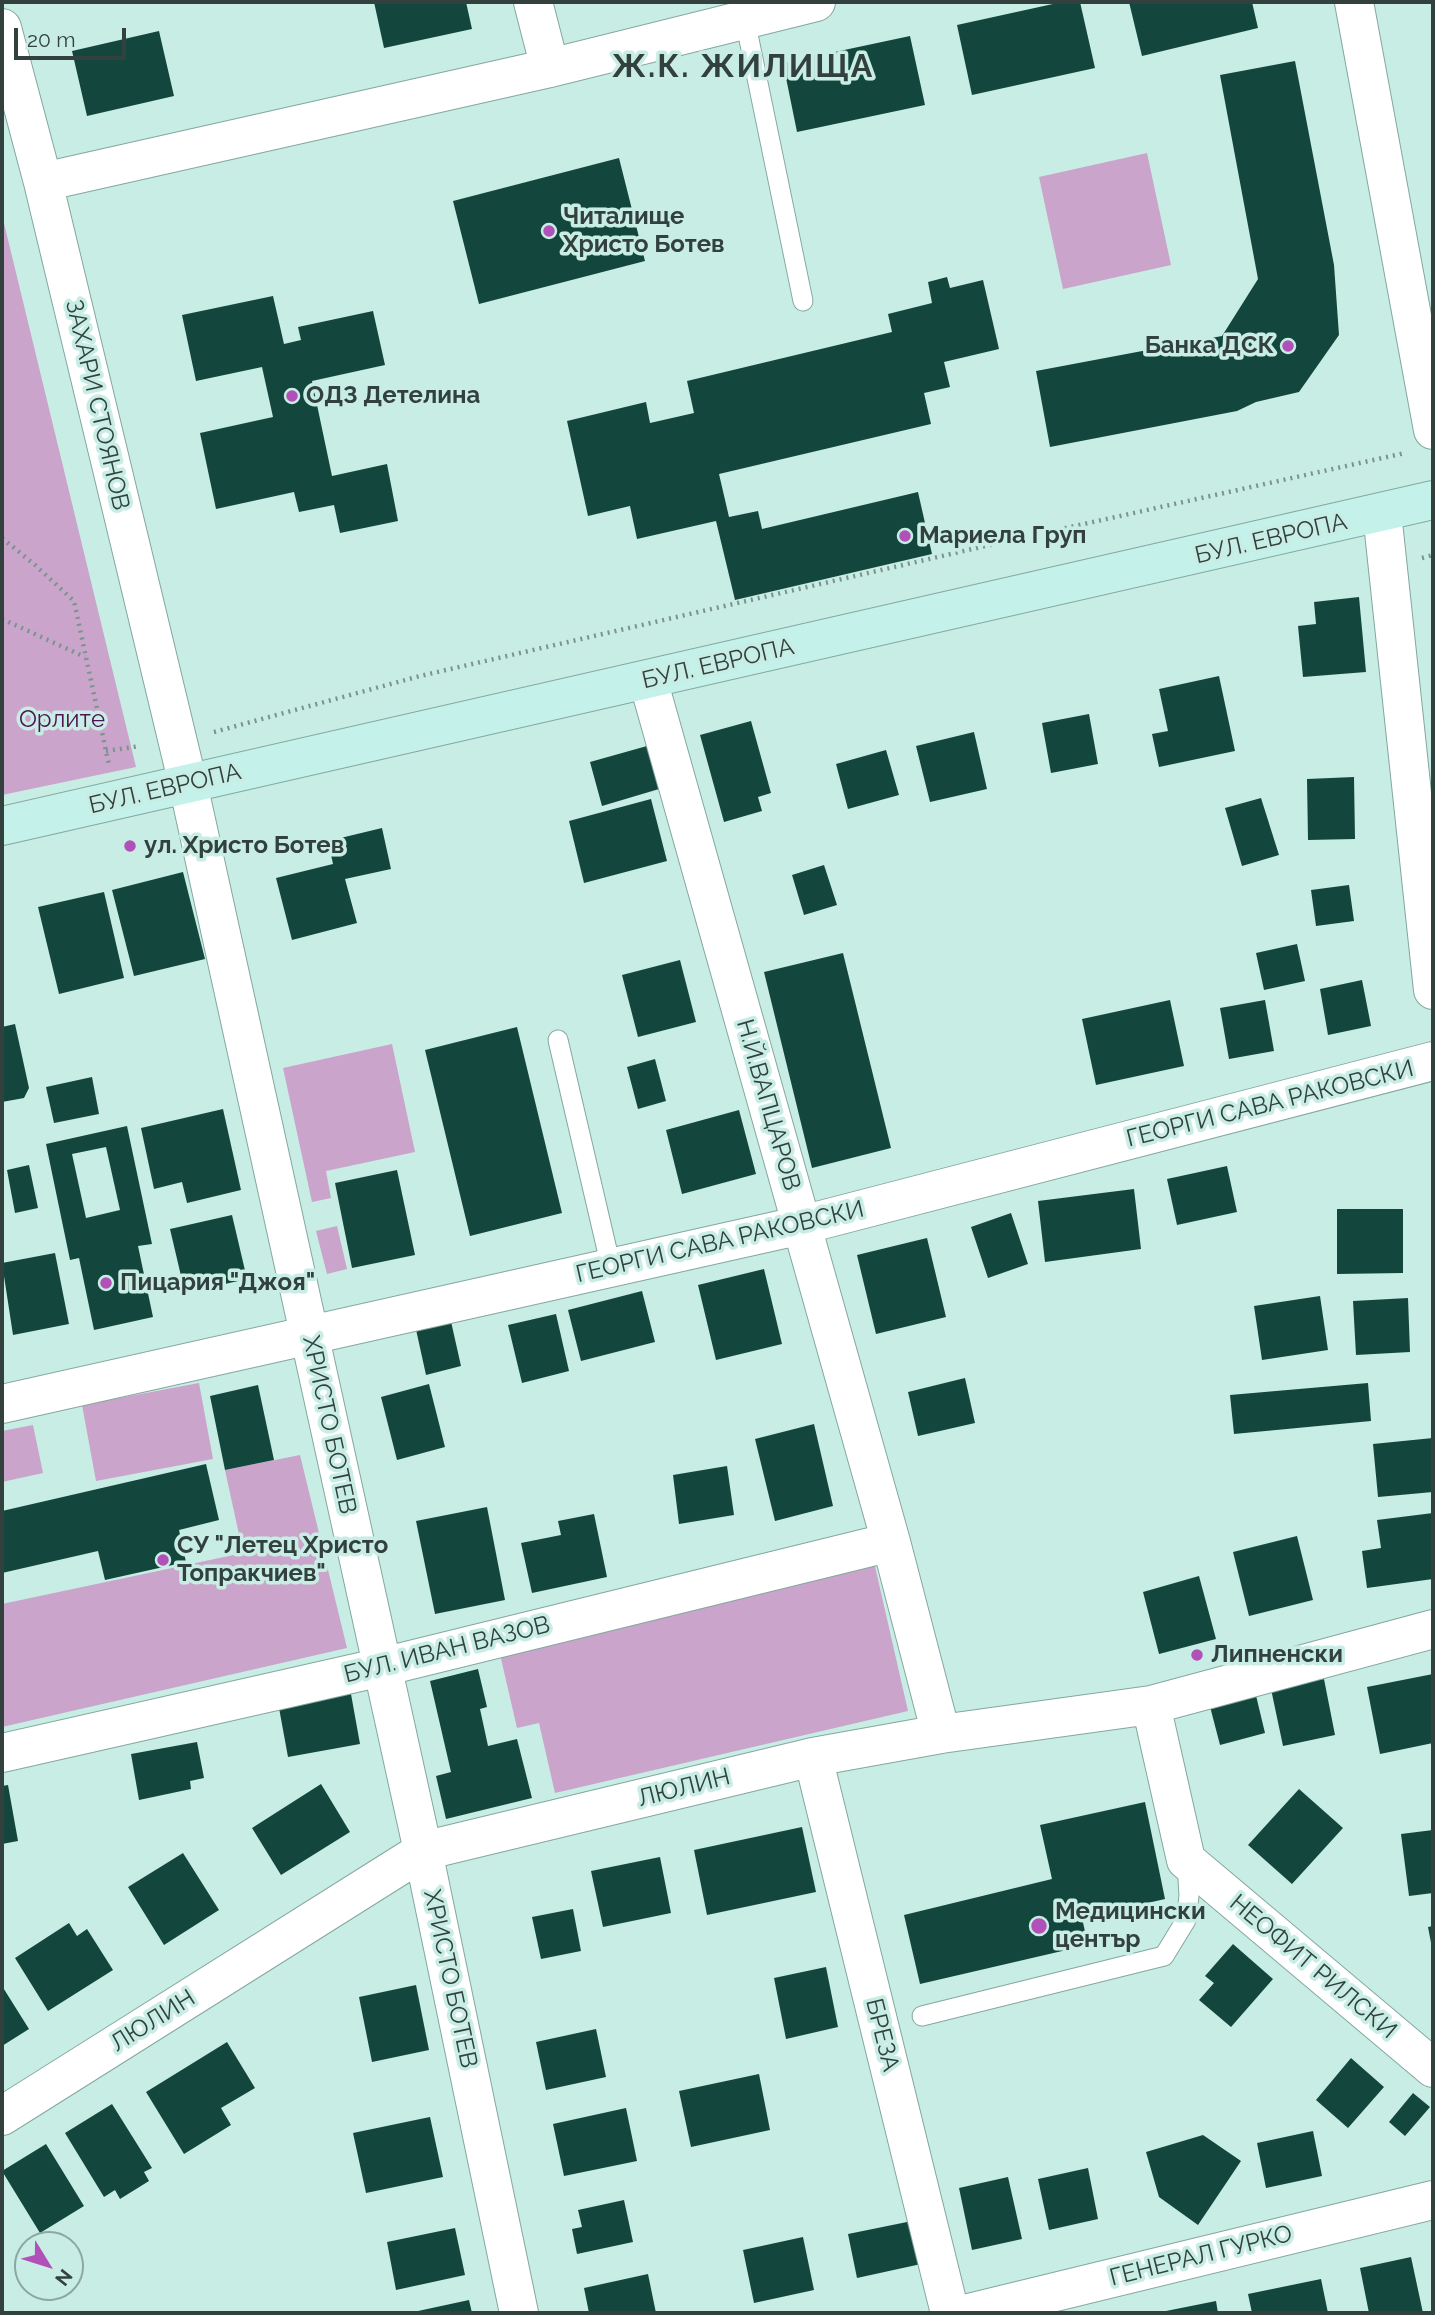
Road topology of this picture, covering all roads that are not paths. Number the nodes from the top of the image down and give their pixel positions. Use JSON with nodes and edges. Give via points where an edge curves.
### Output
{"nodes":[{"id":1,"x":533,"y":2,"type":"edge"},
{"id":2,"x":816,"y":2,"type":"edge"},
{"id":3,"x":1354,"y":2,"type":"edge"},
{"id":4,"x":745,"y":20,"type":"junction"},
{"id":5,"x":2,"y":28,"type":"edge"},
{"id":6,"x":550,"y":68,"type":"junction"},
{"id":7,"x":43,"y":182,"type":"junction"},
{"id":8,"x":803,"y":301,"type":"dead end"},
{"id":9,"x":1420,"y":441,"type":"edge"},
{"id":10,"x":1433,"y":500,"type":"edge"},
{"id":11,"x":1382,"y":513,"type":"junction"},
{"id":12,"x":648,"y":680,"type":"junction"},
{"id":13,"x":188,"y":784,"type":"junction"},
{"id":14,"x":2,"y":826,"type":"edge"},
{"id":15,"x":1433,"y":990,"type":"edge"},
{"id":16,"x":558,"y":1040,"type":"dead end"},
{"id":17,"x":1433,"y":1062,"type":"edge"},
{"id":18,"x":802,"y":1225,"type":"junction"},
{"id":19,"x":611,"y":1267,"type":"junction"},
{"id":20,"x":309,"y":1335,"type":"junction"},
{"id":21,"x":2,"y":1404,"type":"edge"},
{"id":22,"x":891,"y":1542,"type":"junction"},
{"id":23,"x":1433,"y":1629,"type":"edge"},
{"id":24,"x":382,"y":1667,"type":"junction"},
{"id":25,"x":1151,"y":1705,"type":"junction"},
{"id":26,"x":941,"y":1734,"type":"junction"},
{"id":27,"x":2,"y":1753,"type":"edge"},
{"id":28,"x":813,"y":1757,"type":"junction"},
{"id":29,"x":423,"y":1851,"type":"junction"},
{"id":30,"x":1186,"y":1860,"type":"junction"},
{"id":31,"x":922,"y":2016,"type":"dead end"},
{"id":32,"x":1433,"y":2068,"type":"edge"},
{"id":33,"x":2,"y":2116,"type":"edge"},
{"id":34,"x":1433,"y":2200,"type":"edge"},
{"id":35,"x":519,"y":2313,"type":"edge"},
{"id":36,"x":950,"y":2313,"type":"edge"},
{"id":37,"x":970,"y":2313,"type":"edge"}],
"edges":[{"from":1,"to":6,"type":"street"},
{"from":2,"to":4,"type":"street"},
{"from":3,"to":9,"type":"street"},
{"from":4,"to":6,"type":"street"},
{"from":4,"to":8,"type":"lane"},
{"from":5,"to":7,"type":"street","name":"ЗАХАРИ СТОЯНОВ"},
{"from":6,"to":7,"type":"street"},
{"from":7,"to":13,"type":"street","name":"ЗАХАРИ СТОЯНОВ"},
{"from":10,"to":11,"type":"street","name":"БУЛ. ЕВРОПА"},
{"from":11,"to":12,"type":"street","name":"БУЛ. ЕВРОПА"},
{"from":11,"to":15,"type":"street"},
{"from":12,"to":13,"type":"street","name":"БУЛ. ЕВРОПА"},
{"from":12,"to":18,"type":"street","name":"Н.Й.ВАПЦАРОВ"},
{"from":13,"to":14,"type":"street","name":"БУЛ. ЕВРОПА"},
{"from":13,"to":20,"type":"street","name":"ХРИСТО БОТЕВ"},
{"from":16,"to":19,"type":"lane"},
{"from":17,"to":18,"type":"street","name":"ГЕОРГИ САВА РАКОВСКИ"},
{"from":18,"to":19,"type":"street","name":"ГЕОРГИ САВА РАКОВСКИ"},
{"from":18,"to":22,"type":"street","name":"Н.Й.ВАПЦАРОВ"},
{"from":19,"to":20,"type":"street","name":"ГЕОРГИ САВА РАКОВСКИ"},
{"from":20,"to":21,"type":"street","name":"ГЕОРГИ САВА РАКОВСКИ"},
{"from":20,"to":24,"type":"street","name":"ХРИСТО БОТЕВ"},
{"from":22,"to":24,"type":"street","name":"БУЛ. ИВАН ВАЗОВ"},
{"from":22,"to":26,"type":"street","name":"Н.Й.ВАПЦАРОВ"},
{"from":23,"to":25,"type":"street","name":"ЛЮЛИН"},
{"from":24,"to":27,"type":"street","name":"БУЛ. ИВАН ВАЗОВ"},
{"from":24,"to":29,"type":"street","name":"ХРИСТО БОТЕВ"},
{"from":25,"to":26,"type":"street","name":"ЛЮЛИН"},
{"from":25,"to":30,"type":"street"},
{"from":26,"to":28,"type":"street","name":"ЛЮЛИН"},
{"from":28,"to":29,"type":"street","name":"ЛЮЛИН"},
{"from":28,"to":36,"type":"street","name":"БРЕЗА"},
{"from":29,"to":33,"type":"street","name":"ЛЮЛИН"},
{"from":29,"to":35,"type":"street","name":"ХРИСТО БОТЕВ"},
{"from":30,"to":31,"type":"lane","via":[[1186,1920],[1164,1956]]},
{"from":30,"to":32,"type":"street","name":"НЕОФИТ РИЛСКИ"},
{"from":34,"to":37,"type":"street","name":"ГЕНЕРАЛ ГУРКО"}]}
